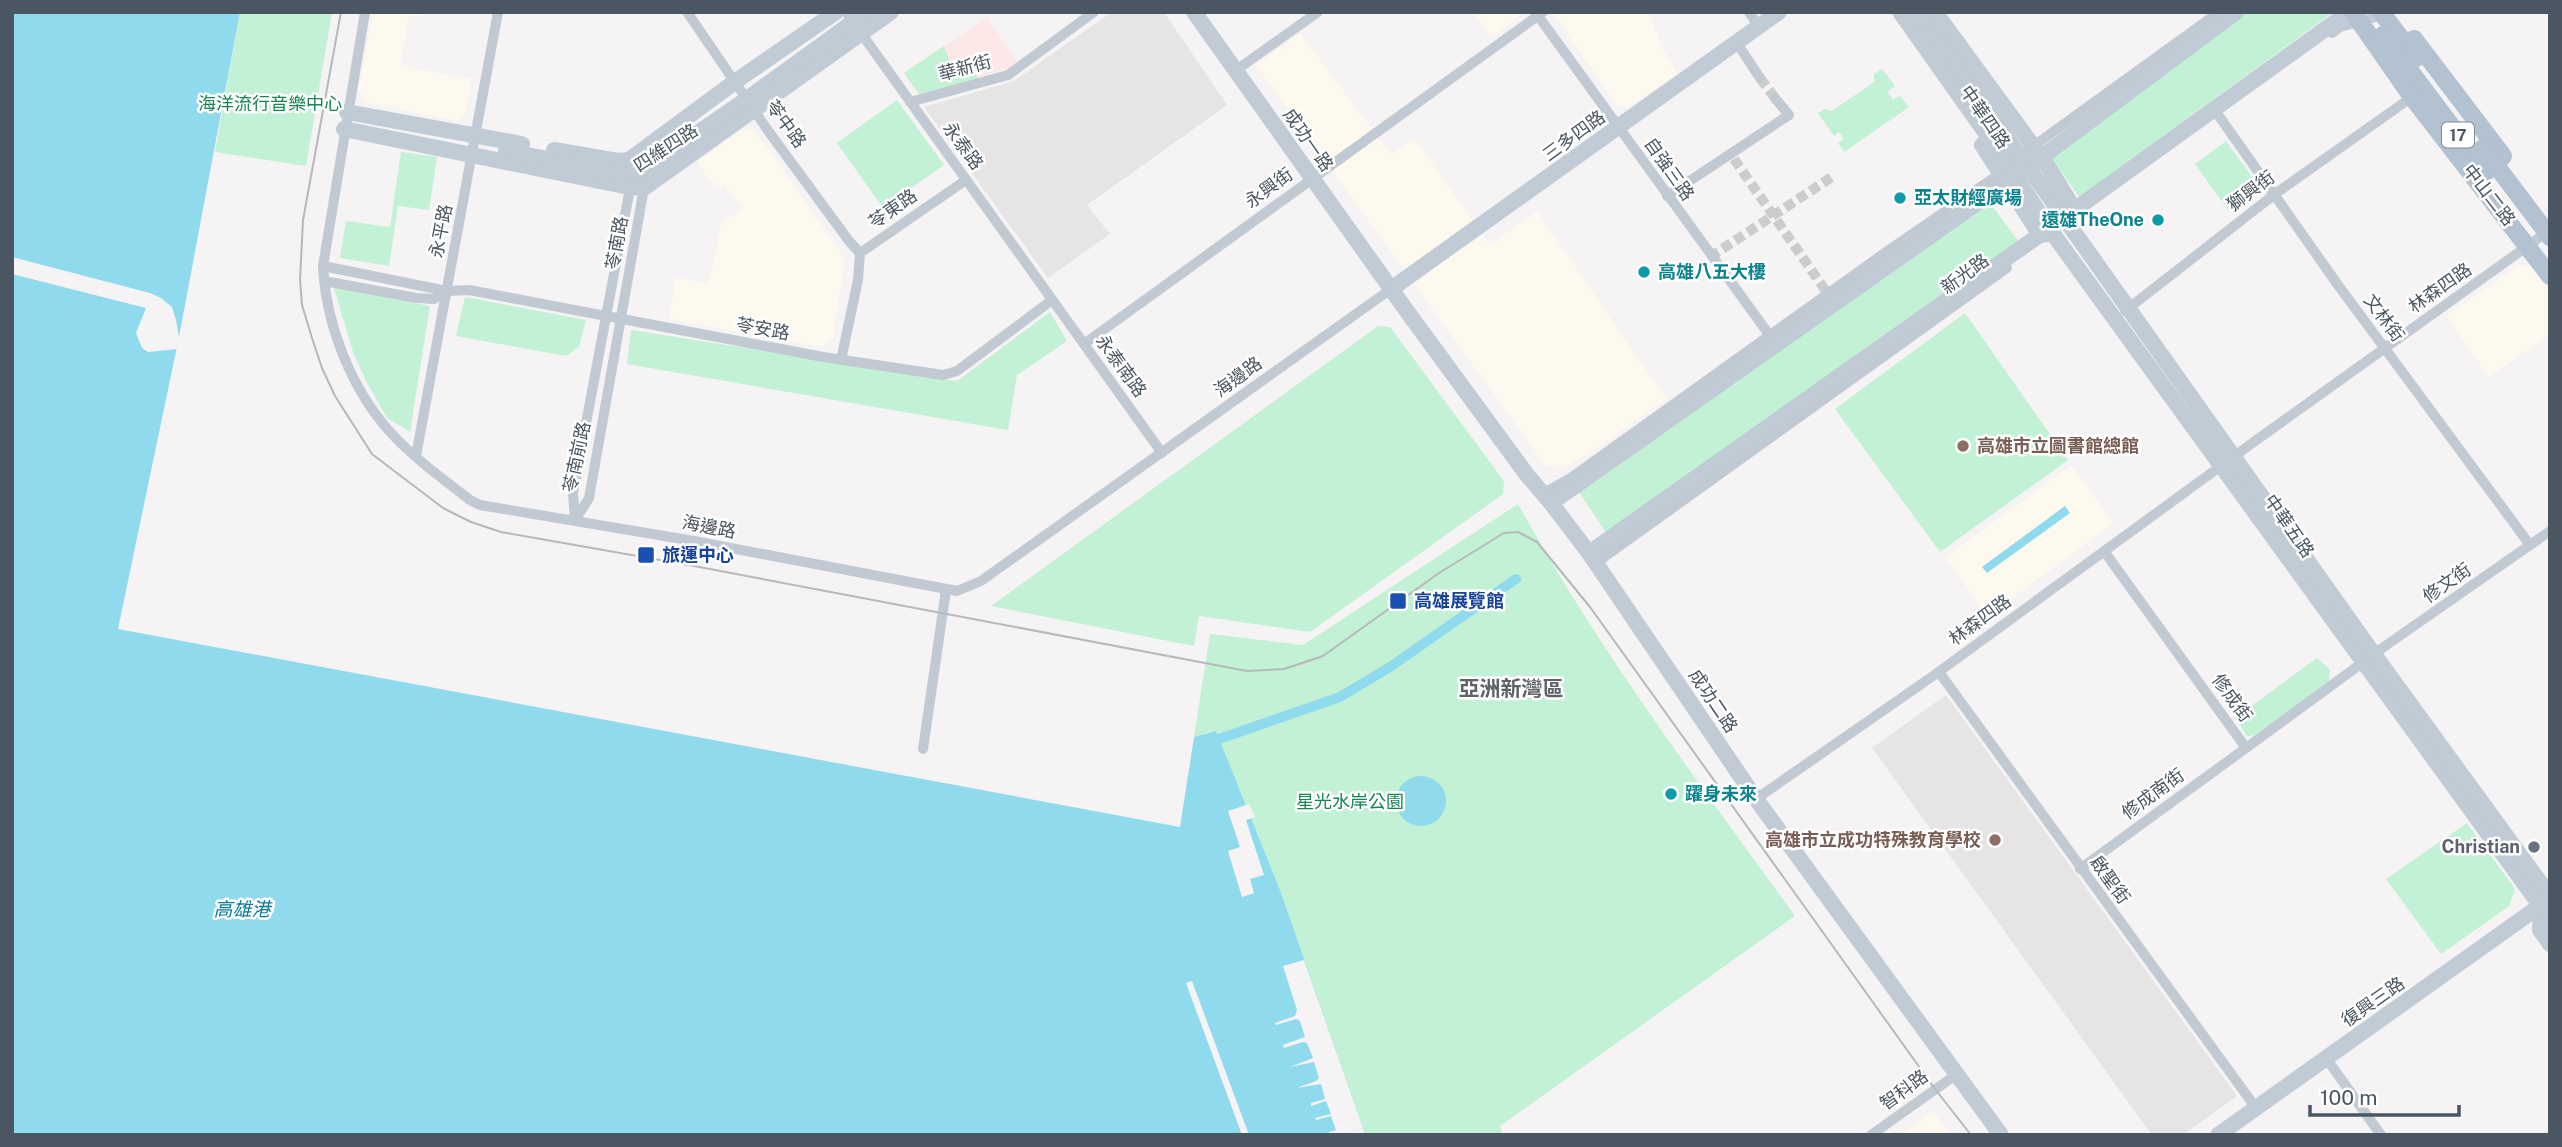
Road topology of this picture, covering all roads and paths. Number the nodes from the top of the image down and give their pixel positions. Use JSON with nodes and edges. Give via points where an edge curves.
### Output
{"nodes":[{"id":1,"x":365,"y":12,"type":"edge"},
{"id":2,"x":498,"y":12,"type":"edge"},
{"id":3,"x":687,"y":12,"type":"edge"},
{"id":4,"x":836,"y":12,"type":"edge"},
{"id":5,"x":867,"y":12,"type":"edge"},
{"id":6,"x":891,"y":12,"type":"edge"},
{"id":7,"x":1094,"y":12,"type":"edge"},
{"id":8,"x":1194,"y":12,"type":"edge"},
{"id":9,"x":1318,"y":12,"type":"edge"},
{"id":10,"x":1749,"y":12,"type":"edge"},
{"id":11,"x":1779,"y":12,"type":"edge"},
{"id":12,"x":1887,"y":12,"type":"edge"},
{"id":13,"x":1900,"y":12,"type":"edge"},
{"id":14,"x":1918,"y":12,"type":"edge"},
{"id":15,"x":1935,"y":12,"type":"edge"},
{"id":16,"x":2219,"y":12,"type":"edge"},
{"id":17,"x":2236,"y":12,"type":"edge"},
{"id":18,"x":1539,"y":13,"type":"edge"},
{"id":19,"x":2372,"y":14,"type":"edge"},
{"id":20,"x":853,"y":23,"type":"edge"},
{"id":21,"x":1759,"y":27,"type":"junction"},
{"id":22,"x":1737,"y":43,"type":"junction"},
{"id":23,"x":1235,"y":71,"type":"junction"},
{"id":24,"x":1760,"y":78,"type":"tunnel mouth"},
{"id":25,"x":736,"y":81,"type":"junction"},
{"id":26,"x":2413,"y":97,"type":"junction"},
{"id":27,"x":1775,"y":98,"type":"tunnel mouth"},
{"id":28,"x":910,"y":102,"type":"junction"},
{"id":29,"x":751,"y":105,"type":"junction"},
{"id":30,"x":2216,"y":112,"type":"junction"},
{"id":31,"x":346,"y":121,"type":"junction"},
{"id":32,"x":1618,"y":127,"type":"junction"},
{"id":33,"x":473,"y":145,"type":"junction"},
{"id":34,"x":2038,"y":152,"type":"junction"},
{"id":35,"x":629,"y":160,"type":"junction"},
{"id":36,"x":2013,"y":171,"type":"junction"},
{"id":37,"x":1312,"y":179,"type":"junction"},
{"id":38,"x":966,"y":180,"type":"junction"},
{"id":39,"x":636,"y":184,"type":"junction"},
{"id":40,"x":2275,"y":194,"type":"junction"},
{"id":41,"x":1667,"y":196,"type":"junction"},
{"id":42,"x":2068,"y":216,"type":"junction"},
{"id":43,"x":2047,"y":232,"type":"junction"},
{"id":44,"x":2544,"y":234,"type":"edge"},
{"id":45,"x":860,"y":253,"type":"junction"},
{"id":46,"x":2550,"y":258,"type":"edge"},
{"id":47,"x":323,"y":266,"type":"junction"},
{"id":48,"x":2550,"y":276,"type":"edge"},
{"id":49,"x":324,"y":281,"type":"junction"},
{"id":50,"x":1391,"y":289,"type":"junction"},
{"id":51,"x":447,"y":291,"type":"junction"},
{"id":52,"x":1052,"y":300,"type":"junction"},
{"id":53,"x":2122,"y":314,"type":"junction"},
{"id":54,"x":607,"y":316,"type":"junction"},
{"id":55,"x":622,"y":319,"type":"junction"},
{"id":56,"x":1773,"y":340,"type":"junction"},
{"id":57,"x":1084,"y":344,"type":"junction"},
{"id":58,"x":2385,"y":348,"type":"junction"},
{"id":59,"x":841,"y":360,"type":"junction"},
{"id":60,"x":1162,"y":453,"type":"junction"},
{"id":61,"x":416,"y":456,"type":"junction"},
{"id":62,"x":2228,"y":460,"type":"junction"},
{"id":63,"x":1548,"y":498,"type":"junction"},
{"id":64,"x":575,"y":520,"type":"junction"},
{"id":65,"x":2550,"y":531,"type":"edge"},
{"id":66,"x":2530,"y":545,"type":"junction"},
{"id":67,"x":2104,"y":551,"type":"junction"},
{"id":68,"x":1592,"y":558,"type":"junction"},
{"id":69,"x":946,"y":590,"type":"junction"},
{"id":70,"x":2368,"y":658,"type":"junction"},
{"id":71,"x":1939,"y":672,"type":"junction"},
{"id":72,"x":2246,"y":748,"type":"junction"},
{"id":73,"x":923,"y":749,"type":"dead end"},
{"id":74,"x":1756,"y":799,"type":"junction"},
{"id":75,"x":2080,"y":869,"type":"junction"},
{"id":76,"x":2547,"y":905,"type":"edge"},
{"id":77,"x":2550,"y":944,"type":"edge"},
{"id":78,"x":2326,"y":1058,"type":"junction"},
{"id":79,"x":1957,"y":1074,"type":"junction"},
{"id":80,"x":2256,"y":1108,"type":"junction"},
{"id":81,"x":1871,"y":1135,"type":"edge"},
{"id":82,"x":2001,"y":1135,"type":"edge"},
{"id":83,"x":2218,"y":1135,"type":"edge"},
{"id":84,"x":2381,"y":1135,"type":"edge"}],
"edges":[{"from":1,"to":31,"type":"street","name":"海邊路"},
{"from":2,"to":33,"type":"street","name":"永平路"},
{"from":3,"to":25,"type":"street","name":"苓中路"},
{"from":4,"to":25,"type":"street","name":"四維四路"},
{"from":5,"to":20,"type":"street","name":"四維四路"},
{"from":6,"to":20,"type":"street","name":"四維四路"},
{"from":7,"to":28,"type":"street","name":"華新街","via":[[1008,75]]},
{"from":8,"to":23,"type":"street","name":"成功一路"},
{"from":9,"to":23,"type":"street"},
{"from":10,"to":21,"type":"street"},
{"from":11,"to":21,"type":"street","name":"三多四路"},
{"from":12,"to":36,"type":"street","name":"中華四路"},
{"from":13,"to":36,"type":"street","name":"中華四路"},
{"from":14,"to":36,"type":"street","name":"中華四路"},
{"from":15,"to":34,"type":"street","name":"中華四路"},
{"from":16,"to":34,"type":"street"},
{"from":17,"to":34,"type":"street"},
{"from":18,"to":32,"type":"street","name":"自強三路"},
{"from":18,"to":37,"type":"street","name":"永興街"},
{"from":19,"to":26,"type":"main road","name":"中山二路","number":"17"},
{"from":19,"to":30,"type":"street","name":"新光路"},
{"from":19,"to":44,"type":"main road","name":"中山二路","number":"17"},
{"from":19,"to":44,"type":"main road","name":"中山二路","number":"17"},
{"from":20,"to":28,"type":"street","name":"永泰路"},
{"from":20,"to":29,"type":"street","name":"四維四路"},
{"from":21,"to":22,"type":"street","name":"三多四路"},
{"from":22,"to":24,"type":"street"},
{"from":22,"to":32,"type":"street","name":"三多四路"},
{"from":23,"to":37,"type":"street","name":"成功一路"},
{"from":25,"to":29,"type":"street","name":"苓中路"},
{"from":25,"to":35,"type":"street","name":"四維四路"},
{"from":26,"to":40,"type":"street","name":"獅興街"},
{"from":26,"to":44,"type":"main road","name":"中山二路","number":"17"},
{"from":27,"to":41,"type":"street","via":[[1789,115]]},
{"from":28,"to":38,"type":"street","name":"永泰路"},
{"from":29,"to":39,"type":"street","name":"四維四路"},
{"from":29,"to":45,"type":"street","name":"苓中路"},
{"from":30,"to":40,"type":"street","name":"文林街"},
{"from":30,"to":42,"type":"street","name":"新光路"},
{"from":31,"to":33,"type":"street","name":"四維四路"},
{"from":31,"to":47,"type":"street","name":"海邊路"},
{"from":32,"to":41,"type":"street","name":"自強三路"},
{"from":32,"to":50,"type":"street","name":"三多四路"},
{"from":33,"to":35,"type":"street","name":"四維四路"},
{"from":33,"to":39,"type":"street","name":"四維四路"},
{"from":33,"to":51,"type":"street","name":"永平路"},
{"from":34,"to":36,"type":"street"},
{"from":34,"to":42,"type":"street","name":"中華四路"},
{"from":35,"to":39,"type":"street"},
{"from":36,"to":42,"type":"street","name":"中華五路"},
{"from":36,"to":43,"type":"street","name":"中華四路"},
{"from":36,"to":56,"type":"street"},
{"from":37,"to":50,"type":"street","name":"成功一路"},
{"from":37,"to":57,"type":"street","name":"永興街"},
{"from":38,"to":45,"type":"street","name":"苓東路"},
{"from":38,"to":52,"type":"street","name":"永泰路"},
{"from":39,"to":54,"type":"street","name":"苓南路"},
{"from":39,"to":55,"type":"street","name":"苓南路"},
{"from":40,"to":53,"type":"street","name":"獅興街"},
{"from":40,"to":58,"type":"street","name":"文林街"},
{"from":41,"to":56,"type":"street","name":"自強三路"},
{"from":42,"to":43,"type":"street","name":"新光路"},
{"from":42,"to":53,"type":"street","name":"中華五路"},
{"from":43,"to":53,"type":"street","name":"中華五路"},
{"from":43,"to":68,"type":"street","name":"新光路"},
{"from":44,"to":46,"type":"main road","name":"中山二路","number":"17"},
{"from":44,"to":48,"type":"main road","name":"中山二路","number":"17"},
{"from":44,"to":58,"type":"street","name":"林森四路"},
{"from":45,"to":59,"type":"street","name":"苓東路"},
{"from":47,"to":49,"type":"street","name":"海邊路"},
{"from":47,"to":51,"type":"street","name":"苓安路"},
{"from":49,"to":51,"type":"street","name":"苓安路","via":[[416,298],[434,299]]},
{"from":49,"to":61,"type":"street","name":"海邊路","via":[[339,342],[355,382],[391,433]]},
{"from":50,"to":60,"type":"street","name":"海邊路"},
{"from":50,"to":63,"type":"street","name":"成功二路"},
{"from":51,"to":54,"type":"street","name":"苓安路","via":[[469,290]]},
{"from":51,"to":61,"type":"street","name":"永平路"},
{"from":52,"to":57,"type":"street","name":"永泰南路"},
{"from":52,"to":59,"type":"street","name":"苓安路","via":[[957,371],[943,375]]},
{"from":53,"to":62,"type":"street","name":"中華五路"},
{"from":54,"to":55,"type":"street","name":"苓安路"},
{"from":54,"to":64,"type":"street","name":"苓南前路","via":[[573,493]]},
{"from":55,"to":59,"type":"street","name":"苓安路"},
{"from":55,"to":64,"type":"street","name":"苓南前路","via":[[589,498]]},
{"from":56,"to":63,"type":"street"},
{"from":57,"to":60,"type":"street","name":"永泰南路"},
{"from":58,"to":62,"type":"street","name":"林森四路"},
{"from":58,"to":66,"type":"street","name":"文林街"},
{"from":60,"to":69,"type":"street","name":"海邊路","via":[[981,581],[957,591]]},
{"from":61,"to":64,"type":"street","name":"海邊路","via":[[480,505]]},
{"from":62,"to":67,"type":"street","name":"林森四路"},
{"from":62,"to":70,"type":"street","name":"中華五路"},
{"from":63,"to":68,"type":"street","name":"成功二路"},
{"from":64,"to":69,"type":"street","name":"海邊路"},
{"from":65,"to":66,"type":"street","name":"修文街"},
{"from":66,"to":70,"type":"street","name":"修文街"},
{"from":67,"to":71,"type":"street","name":"林森四路"},
{"from":67,"to":72,"type":"street","name":"修成街"},
{"from":68,"to":74,"type":"street","name":"成功二路"},
{"from":69,"to":73,"type":"street"},
{"from":70,"to":72,"type":"street","name":"修成街"},
{"from":70,"to":76,"type":"street","name":"中華五路"},
{"from":71,"to":74,"type":"street","name":"林森四路"},
{"from":71,"to":75,"type":"street","name":"啟聖街"},
{"from":72,"to":75,"type":"street","name":"修成南街"},
{"from":74,"to":79,"type":"street","name":"成功二路"},
{"from":75,"to":80,"type":"street","name":"啟聖街"},
{"from":76,"to":77,"type":"street","name":"中華五路","via":[[2540,930]]},
{"from":76,"to":78,"type":"street","name":"復興三路"},
{"from":78,"to":80,"type":"street","name":"復興三路"},
{"from":78,"to":84,"type":"street"},
{"from":79,"to":81,"type":"street","name":"智科路"},
{"from":79,"to":82,"type":"street","name":"成功二路"},
{"from":80,"to":83,"type":"street","name":"復興三路"}]}
